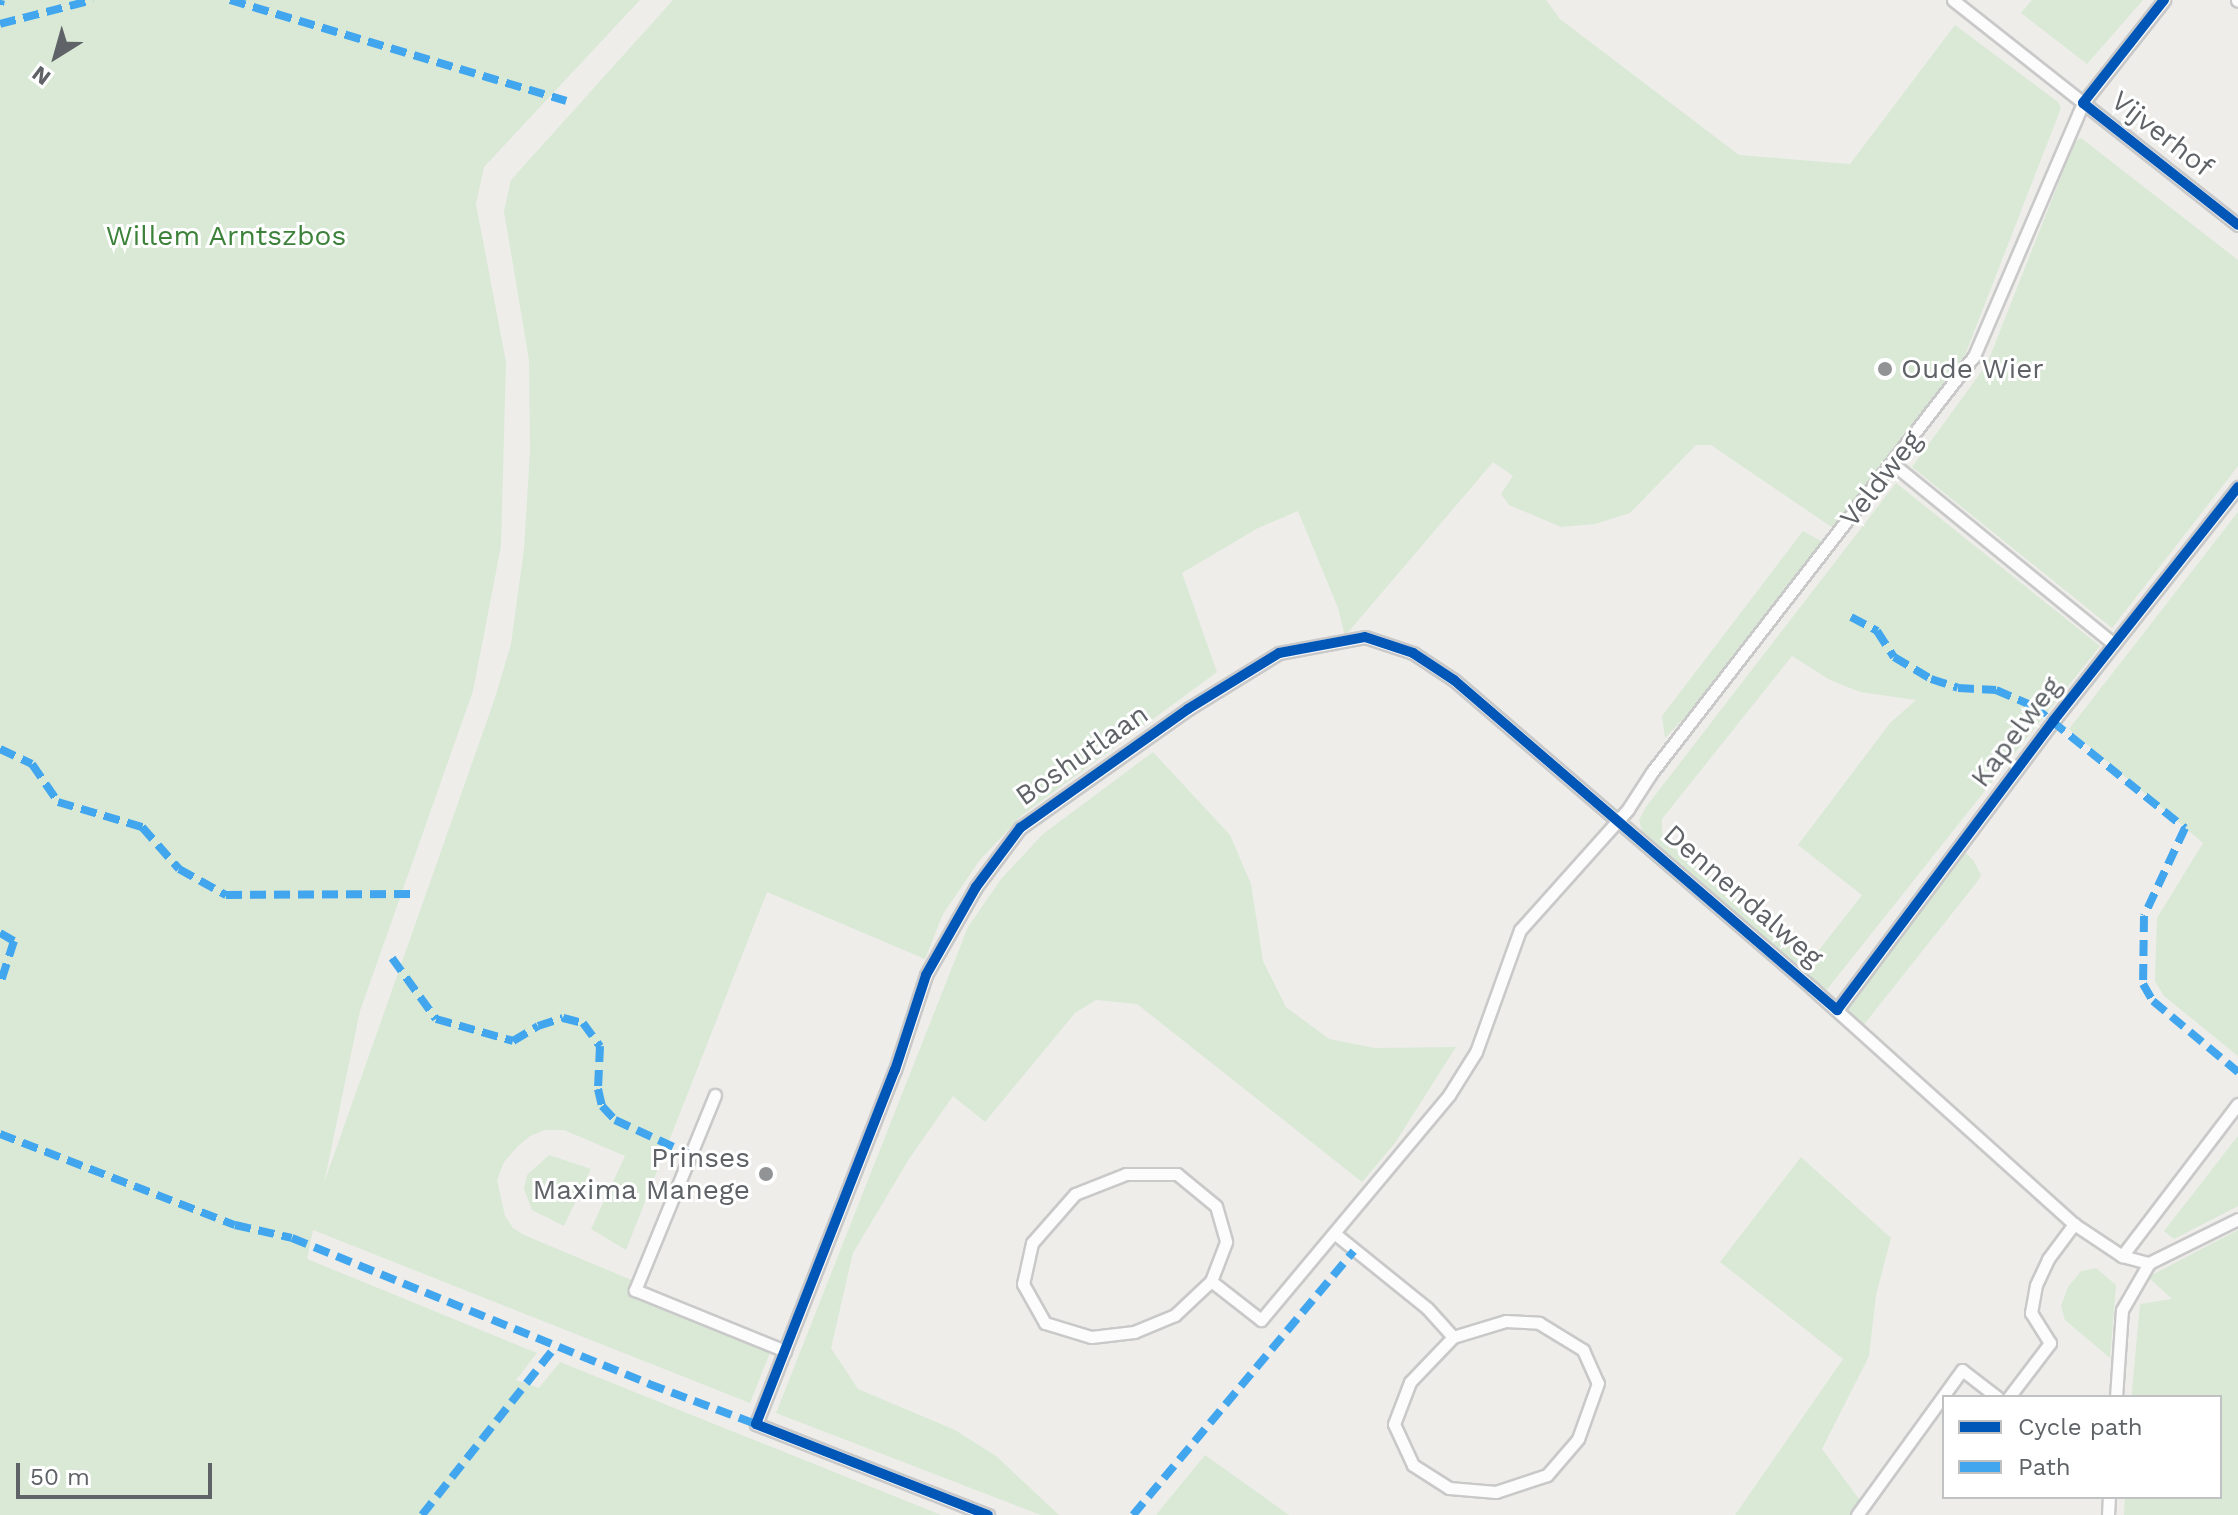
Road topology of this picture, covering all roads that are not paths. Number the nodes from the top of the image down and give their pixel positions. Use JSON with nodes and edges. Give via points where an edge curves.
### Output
{"nodes":[{"id":1,"x":1953,"y":0,"type":"edge"},
{"id":2,"x":2164,"y":0,"type":"edge"},
{"id":3,"x":2083,"y":103,"type":"junction"},
{"id":4,"x":2238,"y":225,"type":"edge"},
{"id":5,"x":1893,"y":464,"type":"junction"},
{"id":6,"x":2238,"y":487,"type":"edge"},
{"id":7,"x":2114,"y":644,"type":"junction"},
{"id":8,"x":1617,"y":819,"type":"junction"},
{"id":9,"x":1837,"y":1010,"type":"junction"},
{"id":10,"x":715,"y":1095,"type":"dead end"},
{"id":11,"x":2238,"y":1104,"type":"edge"},
{"id":12,"x":2238,"y":1219,"type":"edge"},
{"id":13,"x":2074,"y":1224,"type":"junction"},
{"id":14,"x":1334,"y":1233,"type":"junction"},
{"id":15,"x":2122,"y":1256,"type":"junction"},
{"id":16,"x":2149,"y":1263,"type":"junction"},
{"id":17,"x":1211,"y":1281,"type":"junction"},
{"id":18,"x":1453,"y":1337,"type":"junction"},
{"id":19,"x":785,"y":1351,"type":"junction"},
{"id":20,"x":1944,"y":1395,"type":"edge"},
{"id":21,"x":1994,"y":1395,"type":"edge"},
{"id":22,"x":2011,"y":1395,"type":"edge"},
{"id":23,"x":2116,"y":1395,"type":"edge"},
{"id":24,"x":1942,"y":1398,"type":"edge"},
{"id":25,"x":988,"y":1515,"type":"edge"},
{"id":26,"x":1857,"y":1515,"type":"edge"}],
"edges":[{"from":1,"to":3,"type":"lane"},
{"from":2,"to":3,"type":"lane","name":"Vijverhof"},
{"from":3,"to":4,"type":"lane","name":"Vijverhof"},
{"from":3,"to":5,"type":"lane","name":"Veldweg","via":[[1974,356]]},
{"from":5,"to":7,"type":"lane"},
{"from":5,"to":8,"type":"lane","name":"Veldweg"},
{"from":6,"to":7,"type":"lane","name":"Kapelweg"},
{"from":7,"to":9,"type":"lane","name":"Kapelweg"},
{"from":8,"to":9,"type":"lane","name":"Dennendalweg"},
{"from":8,"to":14,"type":"lane","name":"Veldweg","via":[[1520,930],[1476,1052],[1449,1095]]},
{"from":8,"to":19,"type":"lane","name":"Boshutlaan","via":[[1454,680],[1413,653],[1365,637],[1279,653],[1188,709],[1020,828],[976,887],[926,975],[895,1070]]},
{"from":9,"to":13,"type":"lane","name":"Dennendalweg"},
{"from":10,"to":19,"type":"lane","via":[[635,1290]]},
{"from":11,"to":15,"type":"lane"},
{"from":12,"to":16,"type":"lane"},
{"from":13,"to":15,"type":"lane","name":"Dennendalweg"},
{"from":13,"to":22,"type":"lane","via":[[2036,1285],[2031,1313],[2050,1343]]},
{"from":14,"to":17,"type":"lane","name":"Veldweg","via":[[1261,1320]]},
{"from":14,"to":18,"type":"lane","via":[[1427,1308]]},
{"from":15,"to":16,"type":"lane","name":"Dennendalweg"},
{"from":16,"to":23,"type":"lane","via":[[2122,1310]]},
{"from":17,"to":17,"type":"lane","via":[[1226,1242],[1216,1206],[1177,1174],[1126,1174],[1075,1194],[1032,1243],[1023,1284],[1045,1323],[1091,1337],[1134,1332],[1175,1315]]},
{"from":18,"to":18,"type":"lane","via":[[1506,1321],[1539,1323],[1583,1350],[1598,1383],[1578,1439],[1547,1475],[1496,1492],[1449,1488],[1413,1465],[1394,1424],[1410,1382]]},
{"from":19,"to":25,"type":"lane","name":"Boshutlaan","via":[[756,1424]]},
{"from":20,"to":21,"type":"lane","via":[[1962,1370]]},
{"from":24,"to":26,"type":"lane"}]}
